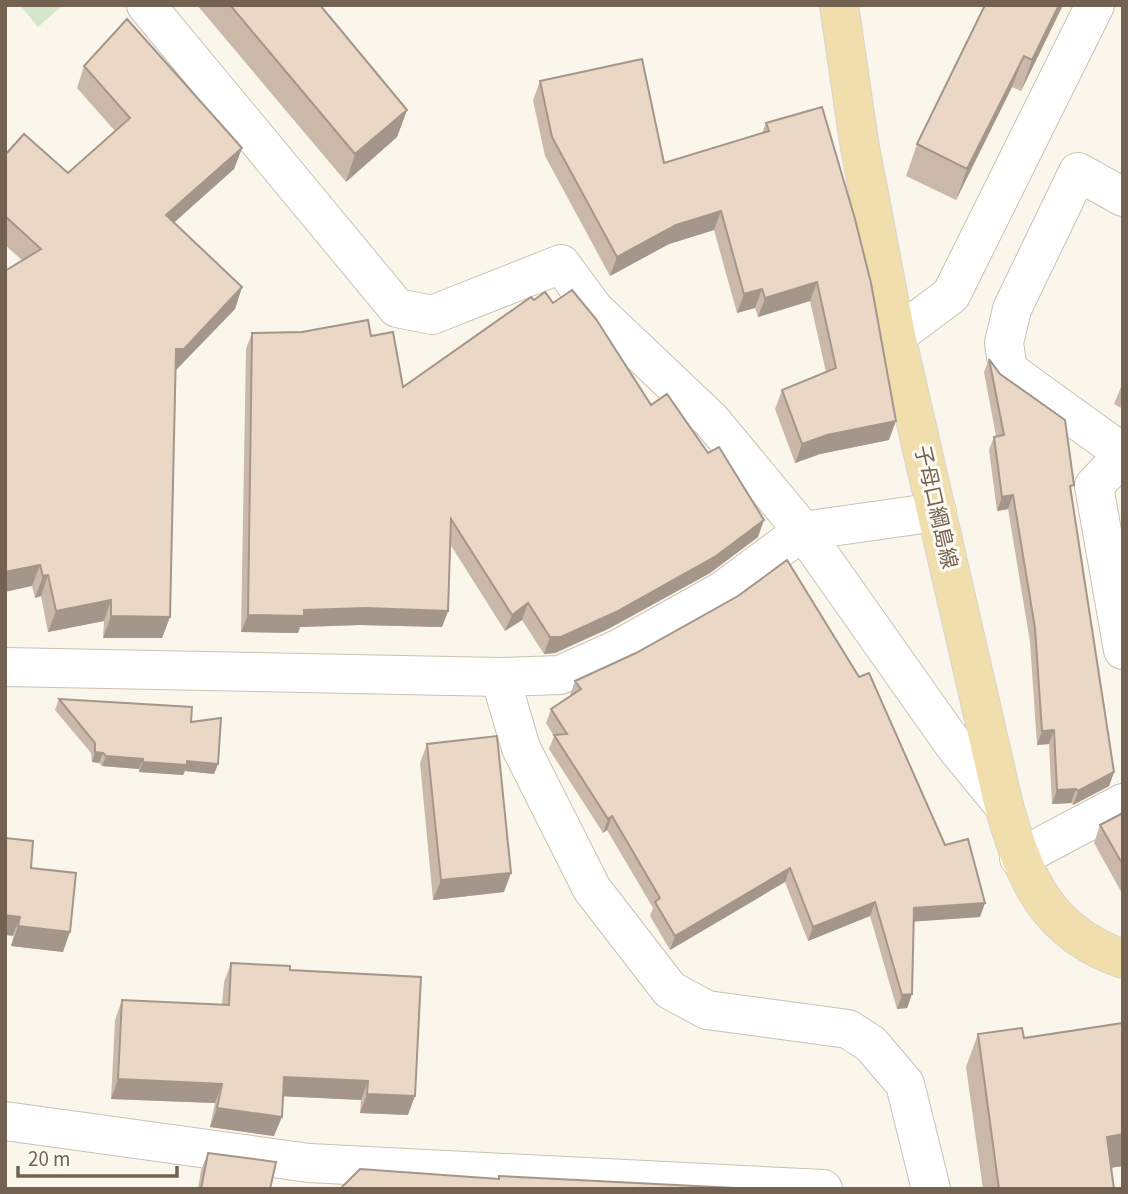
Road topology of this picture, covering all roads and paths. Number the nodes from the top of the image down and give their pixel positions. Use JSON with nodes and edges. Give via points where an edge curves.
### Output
{"nodes":[{"id":1,"x":146,"y":5,"type":"edge"},
{"id":2,"x":839,"y":5,"type":"edge"},
{"id":3,"x":1095,"y":5,"type":"edge"},
{"id":4,"x":1123,"y":197,"type":"edge"},
{"id":5,"x":897,"y":336,"type":"junction"},
{"id":6,"x":1123,"y":454,"type":"edge"},
{"id":7,"x":937,"y":513,"type":"junction"},
{"id":8,"x":803,"y":531,"type":"junction"},
{"id":9,"x":1123,"y":650,"type":"edge"},
{"id":10,"x":5,"y":667,"type":"edge"},
{"id":11,"x":500,"y":677,"type":"junction"},
{"id":12,"x":1123,"y":803,"type":"edge"},
{"id":13,"x":1004,"y":806,"type":"junction"},
{"id":14,"x":1019,"y":858,"type":"junction"},
{"id":15,"x":1123,"y":959,"type":"edge"},
{"id":16,"x":5,"y":1121,"type":"edge"},
{"id":17,"x":306,"y":1176,"type":"edge"},
{"id":18,"x":822,"y":1189,"type":"edge"},
{"id":19,"x":931,"y":1189,"type":"edge"}],
"edges":[{"from":1,"to":8,"type":"street","via":[[397,308],[432,315],[561,264],[594,309],[711,420]]},
{"from":2,"to":5,"type":"main road","name":"子母口綱島線","via":[[859,142]]},
{"from":3,"to":5,"type":"street","via":[[951,295]]},
{"from":4,"to":6,"type":"street","via":[[1078,172],[1012,309],[1004,343],[1008,370]]},
{"from":5,"to":7,"type":"main road","name":"子母口綱島線"},
{"from":6,"to":9,"type":"street","via":[[1094,486]]},
{"from":7,"to":8,"type":"street"},
{"from":7,"to":13,"type":"main road","name":"子母口綱島線"},
{"from":8,"to":11,"type":"street","via":[[722,591],[620,648],[560,675]]},
{"from":8,"to":13,"type":"street","via":[[954,745]]},
{"from":10,"to":11,"type":"street"},
{"from":11,"to":19,"type":"street","via":[[521,748],[592,889],[670,990],[707,1010],[848,1029],[872,1044],[905,1084]]},
{"from":12,"to":14,"type":"street"},
{"from":13,"to":14,"type":"main road","name":"子母口綱島線"},
{"from":14,"to":15,"type":"main road","name":"子母口綱島線","via":[[1056,918],[1075,936]]},
{"from":16,"to":17,"type":"street"},
{"from":17,"to":18,"type":"street"}]}
